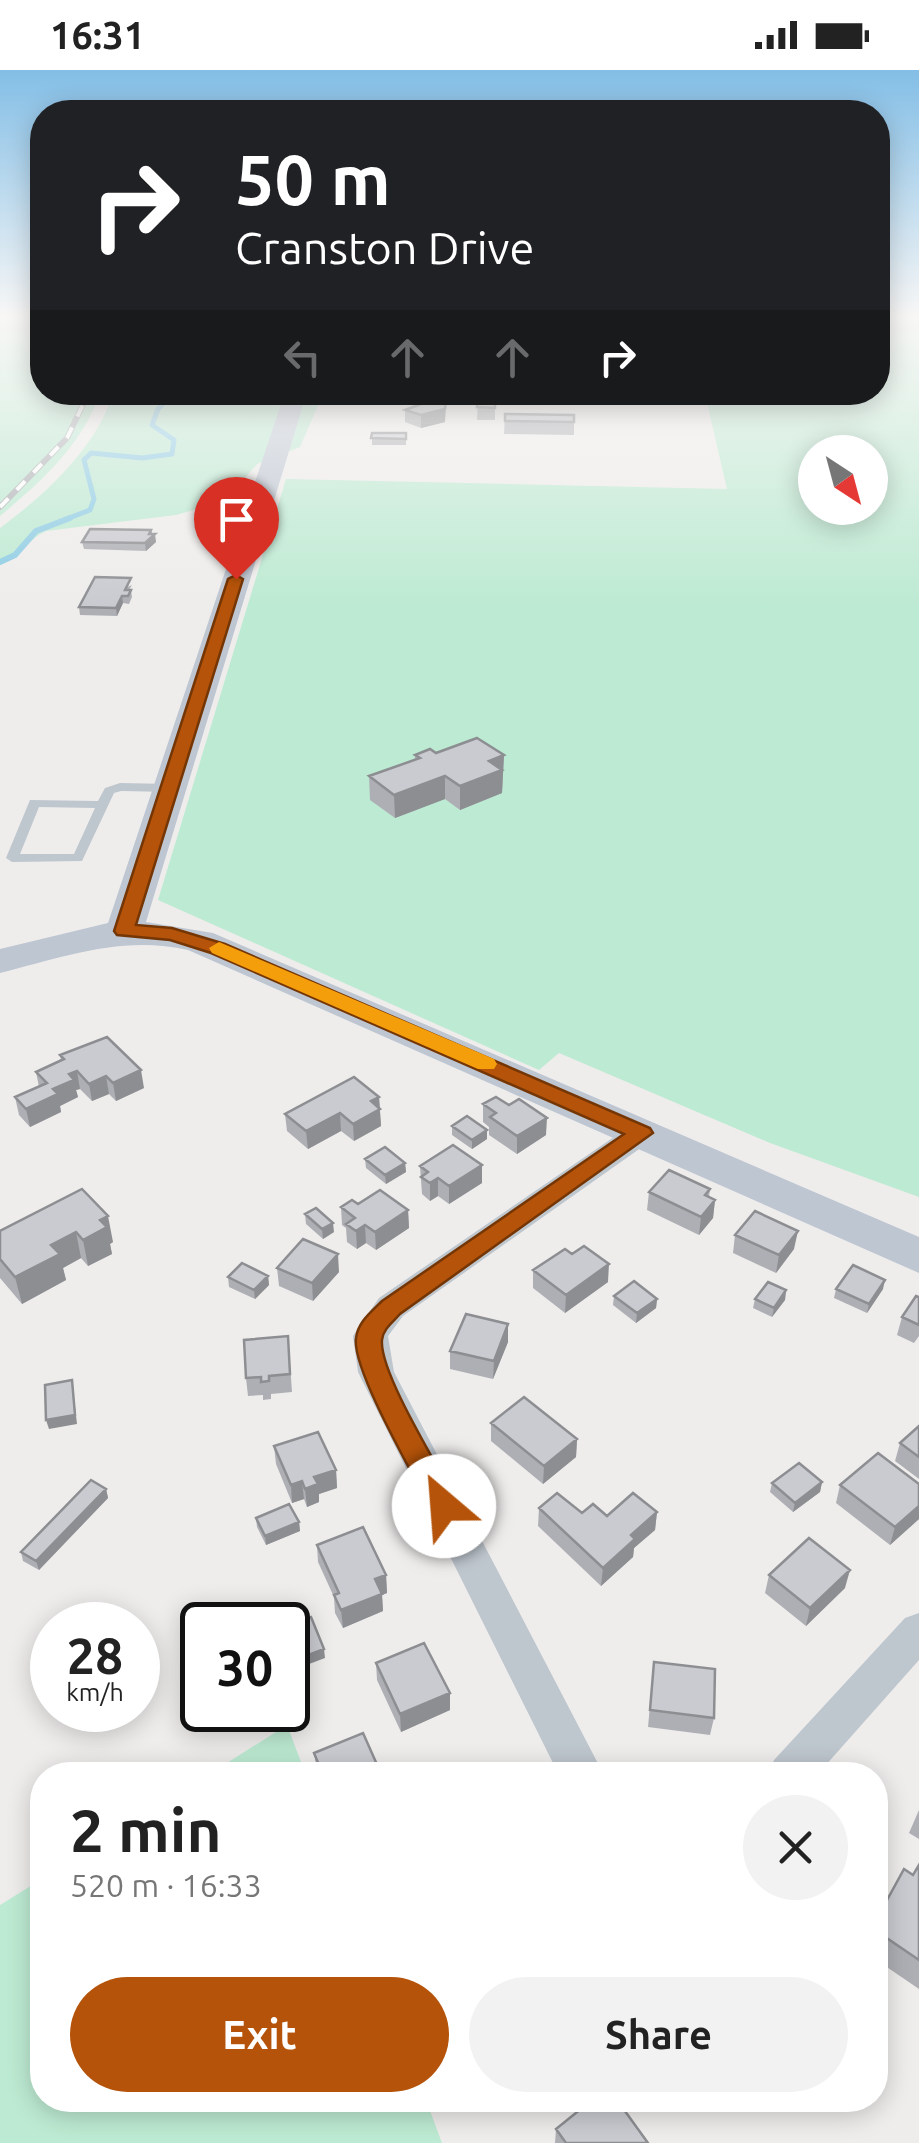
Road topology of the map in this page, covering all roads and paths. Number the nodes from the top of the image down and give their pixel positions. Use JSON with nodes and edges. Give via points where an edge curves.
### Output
{"nodes":[{"id":1,"x":290,"y":412,"type":"edge"},
{"id":2,"x":170,"y":788,"type":"junction"},
{"id":3,"x":100,"y":804,"type":"junction"},
{"id":4,"x":124,"y":931,"type":"junction"},
{"id":5,"x":0,"y":961,"type":"edge"},
{"id":6,"x":642,"y":1133,"type":"junction"},
{"id":7,"x":919,"y":1256,"type":"edge"},
{"id":8,"x":919,"y":1631,"type":"edge"},
{"id":9,"x":575,"y":1762,"type":"edge"},
{"id":10,"x":801,"y":1762,"type":"edge"}],
"edges":[{"from":1,"to":2,"type":"main road"},
{"from":2,"to":3,"type":"lane","via":[[120,787]]},
{"from":2,"to":4,"type":"main road"},
{"from":3,"to":3,"type":"lane","via":[[78,858],[12,858],[34,803]]},
{"from":4,"to":5,"type":"main road"},
{"from":4,"to":6,"type":"main road","via":[[172,934],[218,948]]},
{"from":6,"to":7,"type":"main road"},
{"from":6,"to":9,"type":"street","via":[[391,1308],[368,1342],[376,1372]]},
{"from":8,"to":10,"type":"street"}]}
